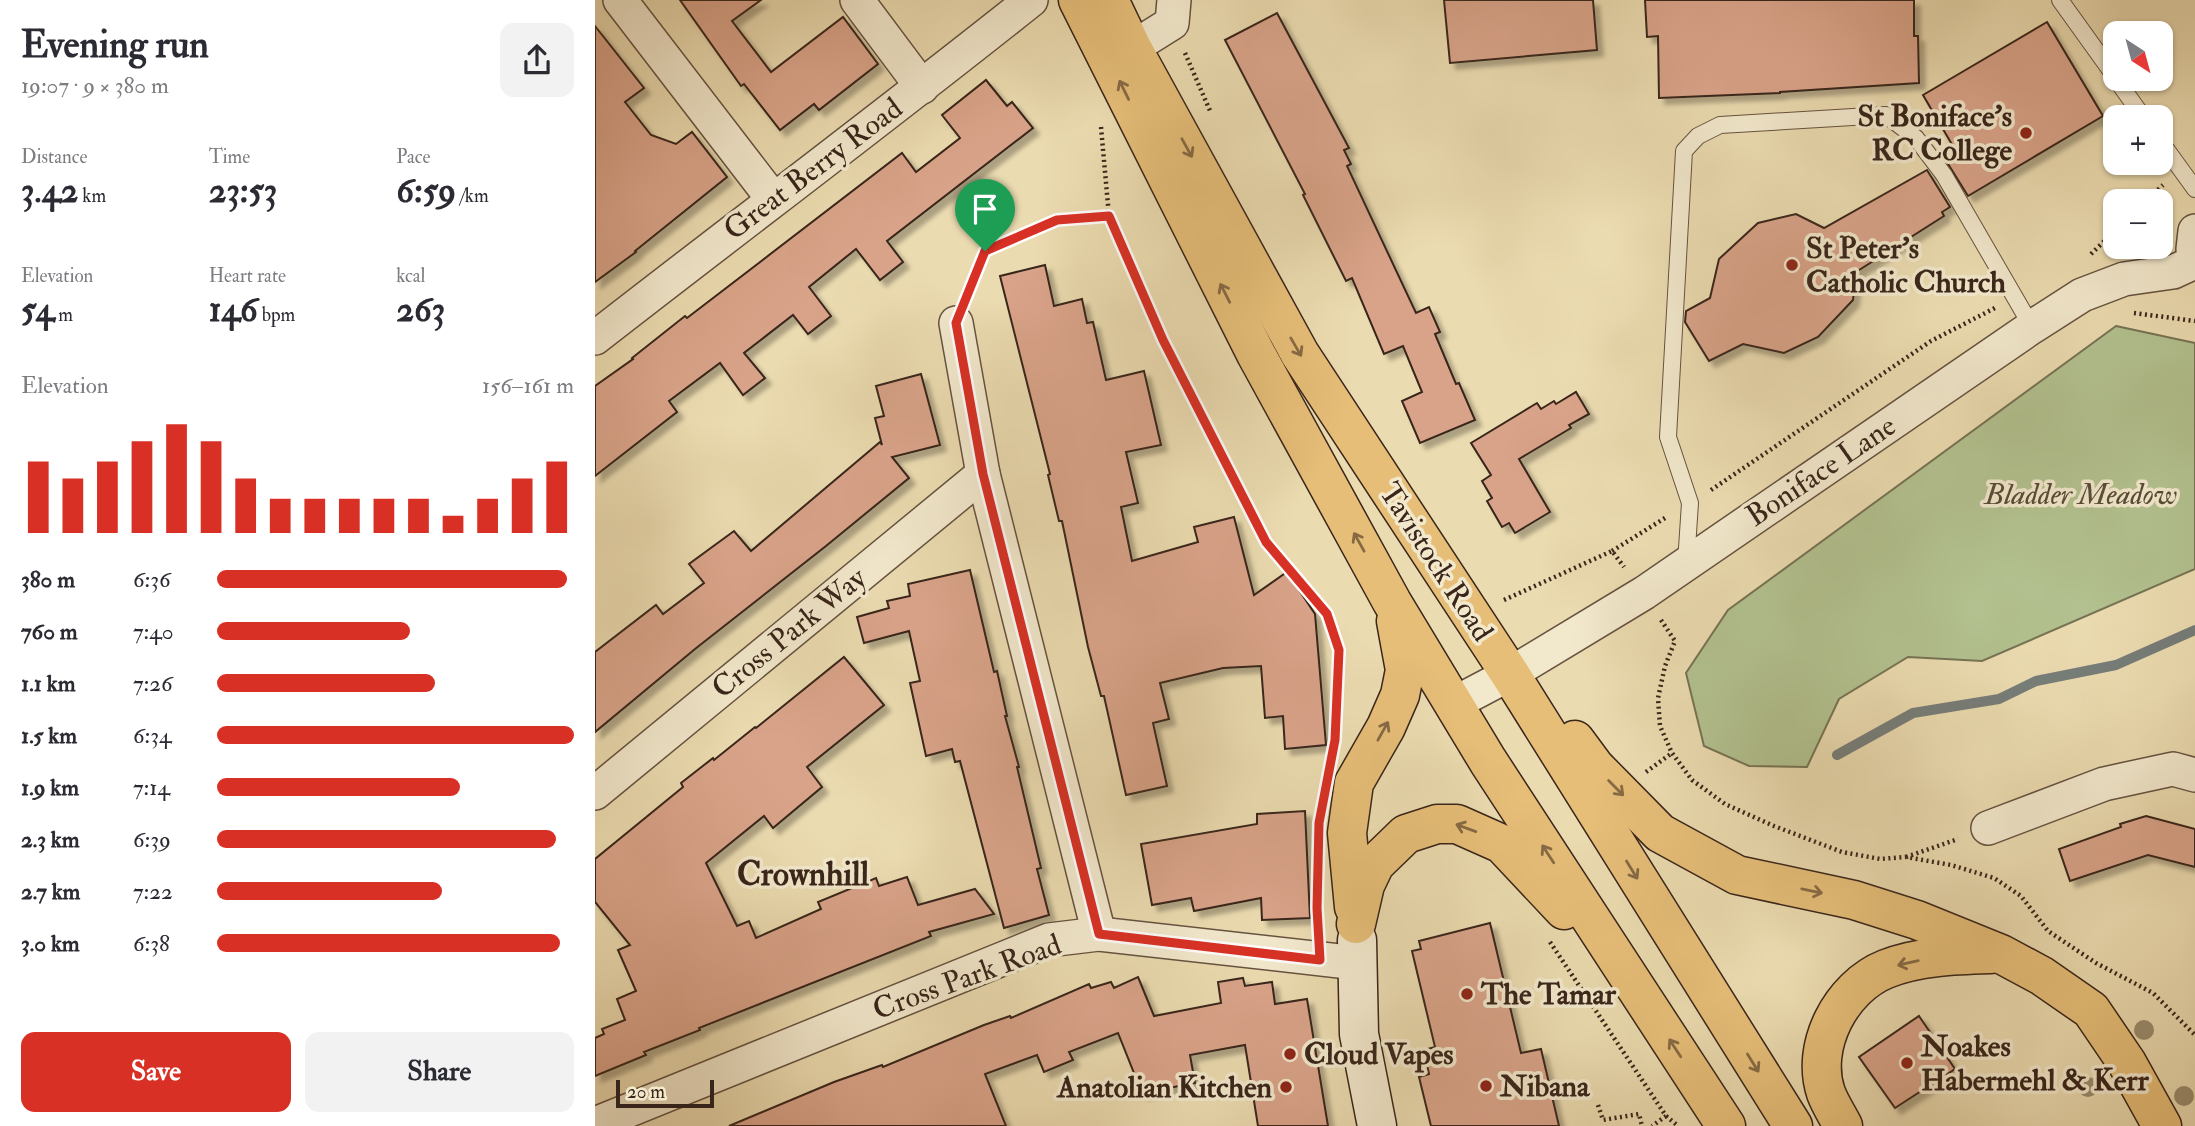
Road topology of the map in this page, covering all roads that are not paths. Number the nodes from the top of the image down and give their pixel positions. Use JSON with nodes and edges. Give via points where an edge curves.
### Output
{"nodes":[{"id":1,"x":620,"y":0,"type":"edge"},
{"id":2,"x":857,"y":0,"type":"edge"},
{"id":3,"x":1031,"y":0,"type":"edge"},
{"id":4,"x":1078,"y":0,"type":"edge"},
{"id":5,"x":1109,"y":0,"type":"edge"},
{"id":6,"x":2060,"y":0,"type":"edge"},
{"id":7,"x":1173,"y":11,"type":"edge"},
{"id":8,"x":1118,"y":49,"type":"junction"},
{"id":9,"x":2103,"y":61,"type":"edge"},
{"id":10,"x":922,"y":87,"type":"junction"},
{"id":11,"x":2173,"y":159,"type":"edge"},
{"id":12,"x":2195,"y":189,"type":"edge"},
{"id":13,"x":773,"y":199,"type":"junction"},
{"id":14,"x":2195,"y":231,"type":"edge"},
{"id":15,"x":2195,"y":259,"type":"edge"},
{"id":16,"x":956,"y":323,"type":"road end"},
{"id":17,"x":2032,"y":327,"type":"junction"},
{"id":18,"x":595,"y":338,"type":"edge"},
{"id":19,"x":983,"y":474,"type":"junction"},
{"id":20,"x":1686,"y":563,"type":"junction"},
{"id":21,"x":1392,"y":601,"type":"junction"},
{"id":22,"x":1514,"y":681,"type":"junction"},
{"id":23,"x":1455,"y":703,"type":"junction"},
{"id":24,"x":2195,"y":775,"type":"edge"},
{"id":25,"x":595,"y":793,"type":"edge"},
{"id":26,"x":1988,"y":828,"type":"road end"},
{"id":27,"x":1099,"y":934,"type":"junction"},
{"id":28,"x":1357,"y":943,"type":"junction"},
{"id":29,"x":2001,"y":954,"type":"junction"},
{"id":30,"x":1639,"y":993,"type":"junction"},
{"id":31,"x":595,"y":1125,"type":"edge"},
{"id":32,"x":1377,"y":1126,"type":"edge"},
{"id":33,"x":1726,"y":1126,"type":"edge"},
{"id":34,"x":1793,"y":1126,"type":"edge"},
{"id":35,"x":1843,"y":1126,"type":"edge"},
{"id":36,"x":2162,"y":1126,"type":"edge"}],
"edges":[{"from":1,"to":13,"type":"street"},
{"from":2,"to":10,"type":"street"},
{"from":3,"to":10,"type":"street","name":"Great Berry Road"},
{"from":4,"to":8,"type":"highway"},
{"from":5,"to":8,"type":"highway"},
{"from":6,"to":9,"type":"lane"},
{"from":7,"to":8,"type":"street"},
{"from":21,"to":8,"type":"highway","name":"Tavistock Road","one_way":true,"via":[[1256,354]]},
{"from":8,"to":22,"type":"highway","name":"Tavistock Road","one_way":true,"via":[[1300,354]]},
{"from":10,"to":13,"type":"street","name":"Great Berry Road"},
{"from":11,"to":12,"type":"lane"},
{"from":13,"to":18,"type":"street","name":"Great Berry Road"},
{"from":14,"to":15,"type":"street","name":"Boniface Lane"},
{"from":15,"to":17,"type":"street","name":"Boniface Lane","via":[[2173,272],[2124,279],[2082,295]]},
{"from":16,"to":19,"type":"street"},
{"from":17,"to":20,"type":"street","name":"Boniface Lane"},
{"from":17,"to":20,"type":"lane","via":[[1944,175],[1916,138],[1886,115],[1720,125],[1698,136],[1684,151],[1668,437],[1689,503]]},
{"from":19,"to":25,"type":"street","name":"Cross Park Way"},
{"from":19,"to":27,"type":"street"},
{"from":20,"to":22,"type":"street","name":"Boniface Lane","via":[[1653,606]]},
{"from":21,"to":23,"type":"highway","name":"Tavistock Road"},
{"from":28,"to":21,"type":"highway","one_way":true,"via":[[1347,833],[1355,783],[1400,695],[1405,670]]},
{"from":22,"to":23,"type":"street","name":"Boniface Lane"},
{"from":22,"to":29,"type":"highway","one_way":true,"via":[[1556,714],[1595,766],[1660,833],[1737,875],[1854,901]]},
{"from":22,"to":34,"type":"highway","name":"Tavistock Road","one_way":true},
{"from":30,"to":23,"type":"highway","name":"Tavistock Road","one_way":true},
{"from":24,"to":26,"type":"street","via":[[2173,769],[2104,784]]},
{"from":27,"to":28,"type":"street","name":"Cross Park Road"},
{"from":27,"to":31,"type":"street","name":"Cross Park Road","via":[[1049,940]]},
{"from":30,"to":28,"type":"highway","one_way":true,"via":[[1502,844],[1457,824],[1437,824],[1406,834],[1375,863],[1365,885]]},
{"from":28,"to":32,"type":"main road","via":[[1359,1034]]},
{"from":29,"to":35,"type":"highway","one_way":true,"via":[[1910,961],[1859,984],[1840,1005],[1827,1033],[1822,1067],[1826,1092]]},
{"from":29,"to":36,"type":"highway","via":[[2091,1010]]},
{"from":33,"to":30,"type":"highway","name":"Tavistock Road","one_way":true}]}
